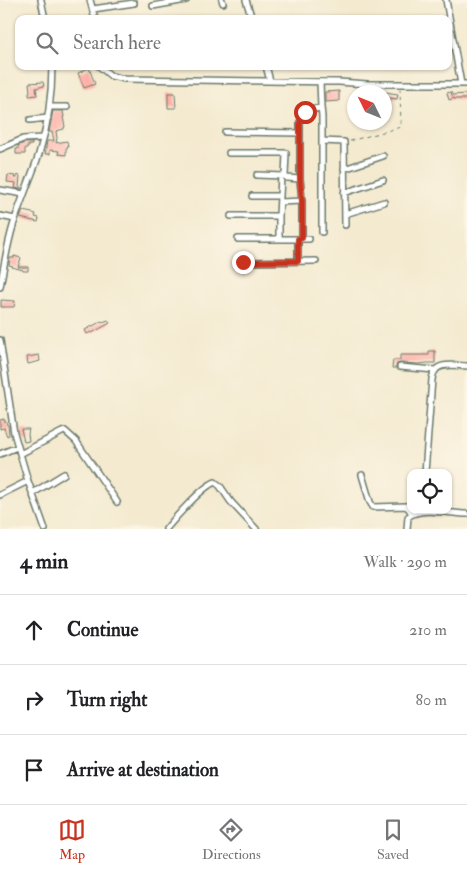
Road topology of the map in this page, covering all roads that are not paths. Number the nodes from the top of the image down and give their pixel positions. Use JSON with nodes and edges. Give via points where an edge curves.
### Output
{"nodes":[{"id":1,"x":41,"y":0,"type":"edge"},
{"id":2,"x":90,"y":0,"type":"edge"},
{"id":3,"x":186,"y":0,"type":"edge"},
{"id":4,"x":246,"y":0,"type":"edge"},
{"id":5,"x":446,"y":0,"type":"edge"},
{"id":6,"x":175,"y":1,"type":"edge"},
{"id":7,"x":161,"y":2,"type":"edge"},
{"id":8,"x":134,"y":3,"type":"dead end"},
{"id":9,"x":153,"y":6,"type":"dead end"},
{"id":10,"x":93,"y":9,"type":"junction"},
{"id":11,"x":44,"y":15,"type":"edge"},
{"id":12,"x":95,"y":15,"type":"edge"},
{"id":13,"x":251,"y":15,"type":"edge"},
{"id":14,"x":449,"y":15,"type":"edge"},
{"id":15,"x":452,"y":28,"type":"edge"},
{"id":16,"x":52,"y":70,"type":"edge"},
{"id":17,"x":104,"y":70,"type":"edge"},
{"id":18,"x":267,"y":70,"type":"edge"},
{"id":19,"x":270,"y":81,"type":"junction"},
{"id":20,"x":320,"y":82,"type":"junction"},
{"id":21,"x":464,"y":84,"type":"edge"},
{"id":22,"x":50,"y":107,"type":"junction"},
{"id":23,"x":67,"y":107,"type":"dead end"},
{"id":24,"x":321,"y":107,"type":"junction"},
{"id":25,"x":48,"y":118,"type":"junction"},
{"id":26,"x":30,"y":120,"type":"dead end"},
{"id":27,"x":225,"y":132,"type":"dead end"},
{"id":28,"x":300,"y":133,"type":"junction"},
{"id":29,"x":44,"y":138,"type":"junction"},
{"id":30,"x":322,"y":141,"type":"junction"},
{"id":31,"x":0,"y":149,"type":"edge"},
{"id":32,"x":229,"y":152,"type":"dead end"},
{"id":33,"x":383,"y":156,"type":"dead end"},
{"id":34,"x":344,"y":169,"type":"junction"},
{"id":35,"x":257,"y":175,"type":"dead end"},
{"id":36,"x":283,"y":176,"type":"junction"},
{"id":37,"x":300,"y":179,"type":"junction"},
{"id":38,"x":383,"y":180,"type":"dead end"},
{"id":39,"x":0,"y":190,"type":"edge"},
{"id":40,"x":344,"y":192,"type":"junction"},
{"id":41,"x":24,"y":194,"type":"junction"},
{"id":42,"x":252,"y":196,"type":"dead end"},
{"id":43,"x":280,"y":199,"type":"junction"},
{"id":44,"x":302,"y":201,"type":"junction"},
{"id":45,"x":384,"y":202,"type":"dead end"},
{"id":46,"x":345,"y":214,"type":"junction"},
{"id":47,"x":0,"y":216,"type":"edge"},
{"id":48,"x":231,"y":216,"type":"dead end"},
{"id":49,"x":279,"y":216,"type":"junction"},
{"id":50,"x":15,"y":219,"type":"junction"},
{"id":51,"x":345,"y":224,"type":"dead end"},
{"id":52,"x":322,"y":232,"type":"dead end"},
{"id":53,"x":279,"y":238,"type":"junction"},
{"id":54,"x":238,"y":239,"type":"dead end"},
{"id":55,"x":300,"y":239,"type":"junction"},
{"id":56,"x":309,"y":239,"type":"dead end"},
{"id":57,"x":3,"y":256,"type":"edge"},
{"id":58,"x":298,"y":261,"type":"junction"},
{"id":59,"x":316,"y":261,"type":"dead end"},
{"id":60,"x":243,"y":262,"type":"dead end"},
{"id":61,"x":0,"y":286,"type":"edge"},
{"id":62,"x":0,"y":340,"type":"edge"},
{"id":63,"x":467,"y":366,"type":"edge"},
{"id":64,"x":400,"y":367,"type":"dead end"},
{"id":65,"x":435,"y":370,"type":"junction"},
{"id":66,"x":17,"y":447,"type":"junction"},
{"id":67,"x":0,"y":454,"type":"edge"},
{"id":68,"x":20,"y":454,"type":"junction"},
{"id":69,"x":424,"y":469,"type":"edge"},
{"id":70,"x":64,"y":474,"type":"dead end"},
{"id":71,"x":362,"y":475,"type":"dead end"},
{"id":72,"x":28,"y":481,"type":"junction"},
{"id":73,"x":32,"y":493,"type":"junction"},
{"id":74,"x":0,"y":495,"type":"edge"},
{"id":75,"x":117,"y":502,"type":"dead end"},
{"id":76,"x":407,"y":507,"type":"edge"},
{"id":77,"x":452,"y":513,"type":"edge"},
{"id":78,"x":412,"y":514,"type":"edge"},
{"id":79,"x":467,"y":514,"type":"edge"},
{"id":80,"x":46,"y":529,"type":"edge"},
{"id":81,"x":166,"y":529,"type":"edge"},
{"id":82,"x":256,"y":529,"type":"edge"},
{"id":83,"x":407,"y":529,"type":"edge"}],
"edges":[{"from":1,"to":11,"type":"street"},
{"from":2,"to":10,"type":"street"},
{"from":3,"to":6,"type":"street"},
{"from":4,"to":13,"type":"street"},
{"from":5,"to":14,"type":"street"},
{"from":6,"to":7,"type":"street"},
{"from":7,"to":9,"type":"street"},
{"from":8,"to":10,"type":"street"},
{"from":10,"to":12,"type":"street"},
{"from":15,"to":21,"type":"street"},
{"from":16,"to":22,"type":"street"},
{"from":17,"to":19,"type":"street","via":[[111,76],[125,79]]},
{"from":18,"to":19,"type":"street"},
{"from":19,"to":20,"type":"street"},
{"from":20,"to":21,"type":"street"},
{"from":20,"to":24,"type":"street"},
{"from":22,"to":23,"type":"street"},
{"from":22,"to":25,"type":"street"},
{"from":24,"to":28,"type":"street","via":[[305,112],[300,122]]},
{"from":24,"to":30,"type":"street"},
{"from":25,"to":26,"type":"street"},
{"from":25,"to":29,"type":"street"},
{"from":27,"to":28,"type":"street"},
{"from":28,"to":37,"type":"street"},
{"from":29,"to":31,"type":"street","via":[[23,139]]},
{"from":29,"to":41,"type":"street"},
{"from":30,"to":34,"type":"street","via":[[344,142]]},
{"from":30,"to":52,"type":"street"},
{"from":32,"to":36,"type":"street","via":[[286,154]]},
{"from":33,"to":34,"type":"street"},
{"from":34,"to":40,"type":"street"},
{"from":35,"to":36,"type":"street"},
{"from":36,"to":37,"type":"street"},
{"from":36,"to":43,"type":"street"},
{"from":37,"to":44,"type":"street"},
{"from":38,"to":40,"type":"street"},
{"from":39,"to":41,"type":"street"},
{"from":40,"to":46,"type":"street"},
{"from":41,"to":50,"type":"street"},
{"from":42,"to":43,"type":"street"},
{"from":43,"to":44,"type":"street"},
{"from":43,"to":49,"type":"street"},
{"from":44,"to":55,"type":"street"},
{"from":45,"to":46,"type":"street"},
{"from":46,"to":51,"type":"street"},
{"from":47,"to":50,"type":"street"},
{"from":48,"to":49,"type":"street"},
{"from":49,"to":53,"type":"street"},
{"from":50,"to":57,"type":"street"},
{"from":53,"to":54,"type":"street"},
{"from":53,"to":55,"type":"street"},
{"from":55,"to":56,"type":"street"},
{"from":55,"to":58,"type":"street"},
{"from":57,"to":61,"type":"street"},
{"from":58,"to":59,"type":"street"},
{"from":58,"to":60,"type":"street"},
{"from":62,"to":66,"type":"street"},
{"from":63,"to":65,"type":"street","via":[[446,366]]},
{"from":64,"to":65,"type":"street"},
{"from":65,"to":69,"type":"street"},
{"from":66,"to":67,"type":"street"},
{"from":66,"to":68,"type":"street"},
{"from":68,"to":72,"type":"street"},
{"from":68,"to":75,"type":"street","via":[[65,432],[76,441]]},
{"from":70,"to":73,"type":"street"},
{"from":71,"to":76,"type":"street","via":[[373,507]]},
{"from":72,"to":73,"type":"street"},
{"from":72,"to":74,"type":"street"},
{"from":73,"to":80,"type":"street"},
{"from":77,"to":79,"type":"street"},
{"from":78,"to":83,"type":"street","via":[[408,517]]},
{"from":81,"to":82,"type":"street","via":[[215,482]]}]}
